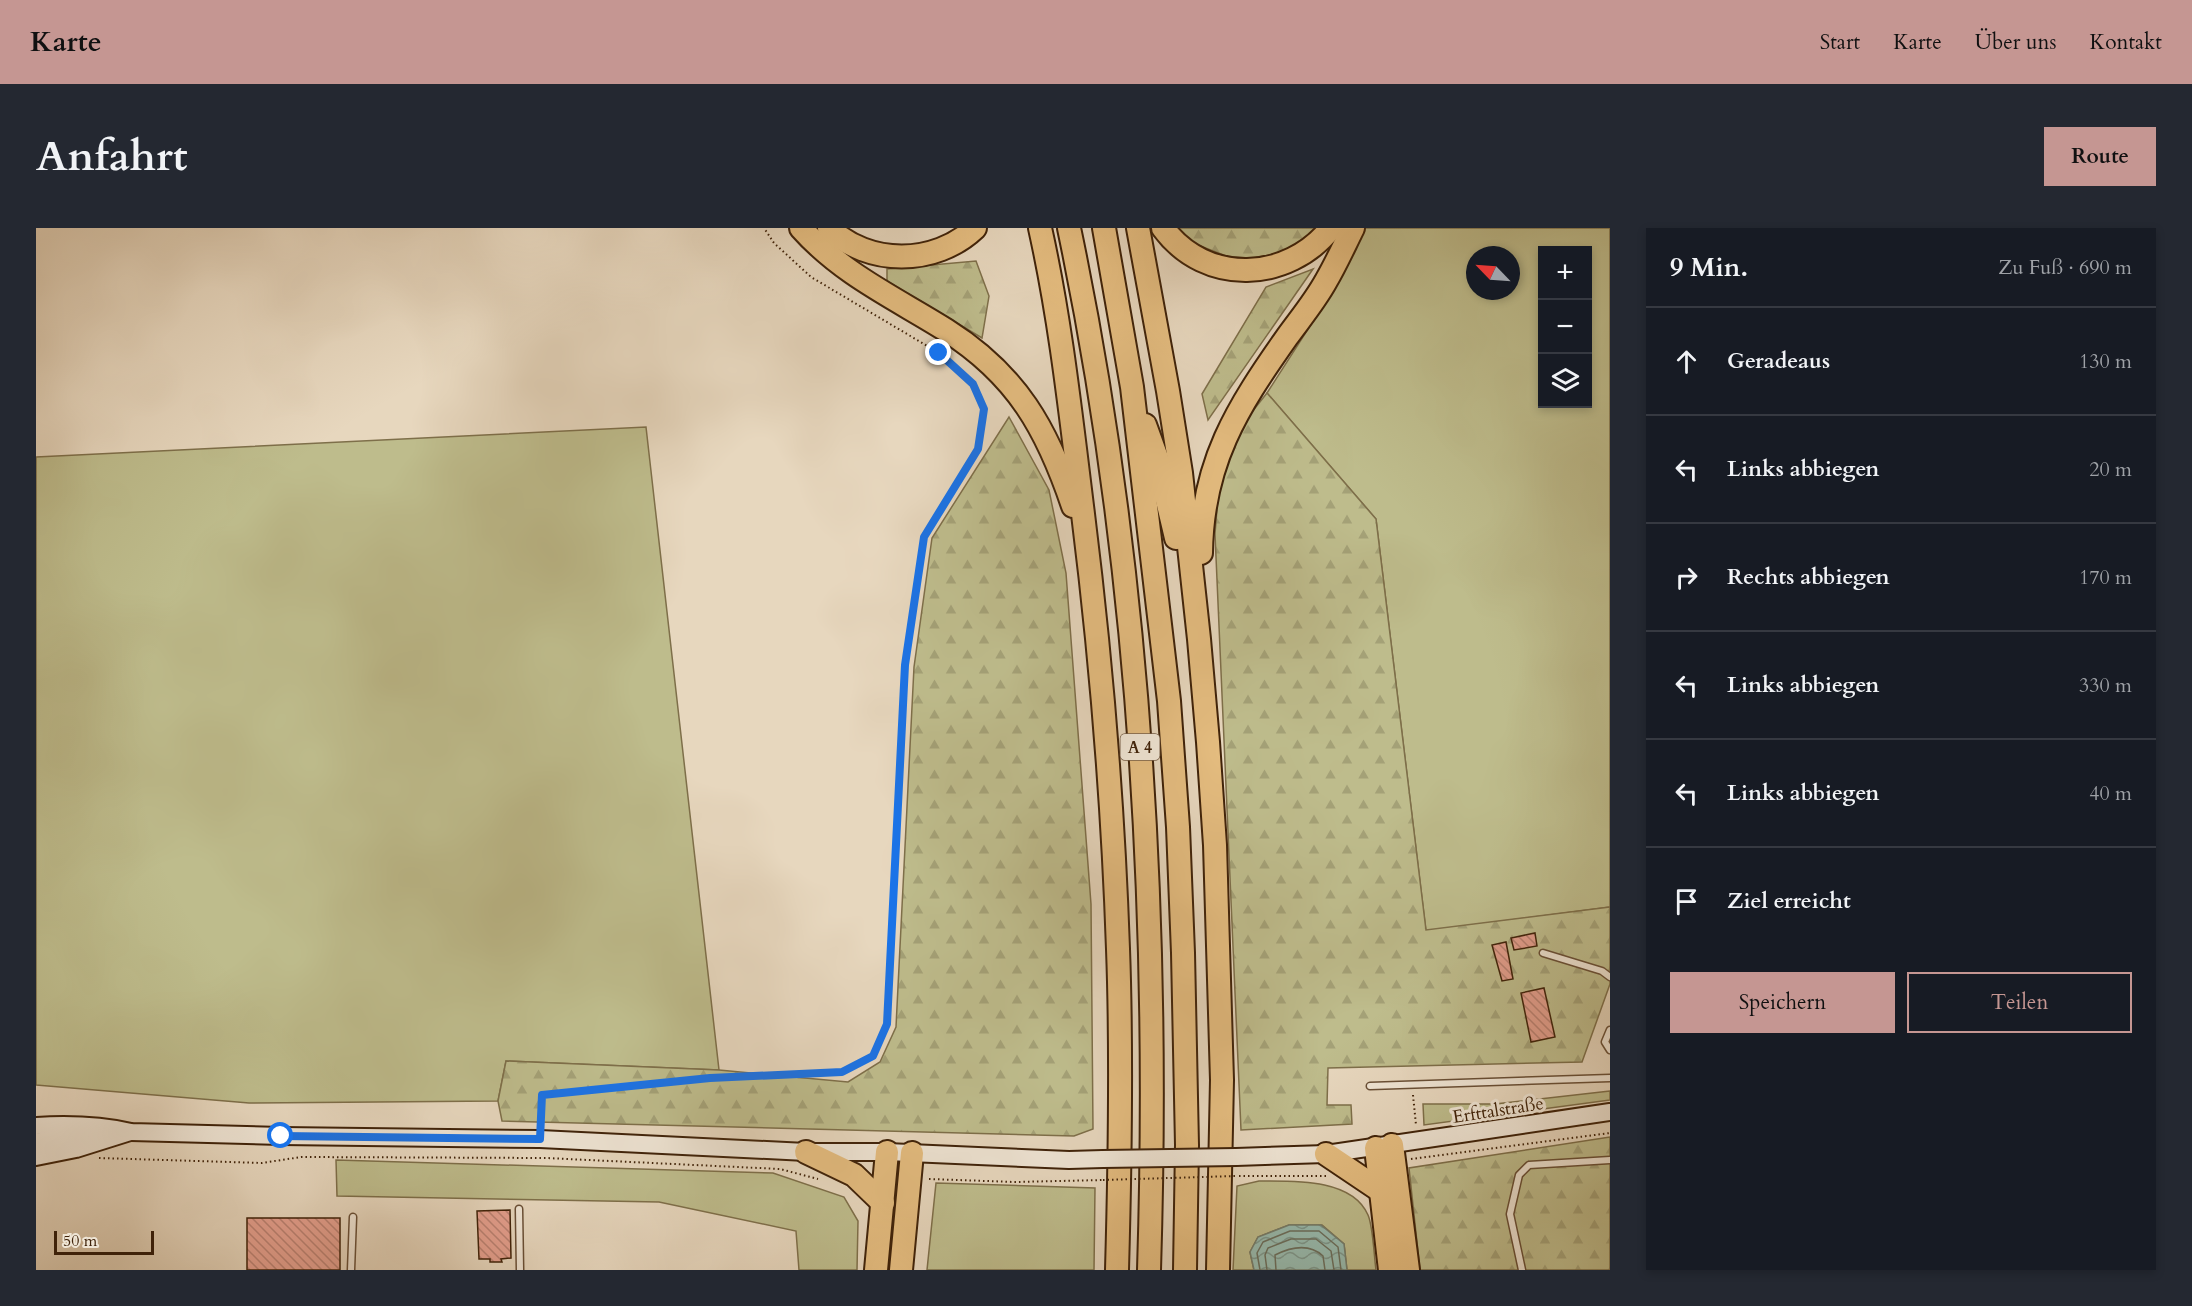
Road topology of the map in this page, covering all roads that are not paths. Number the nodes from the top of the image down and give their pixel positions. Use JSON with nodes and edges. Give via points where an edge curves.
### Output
{"nodes":[{"id":1,"x":801,"y":228,"type":"edge"},
{"id":2,"x":829,"y":228,"type":"edge"},
{"id":3,"x":975,"y":228,"type":"edge"},
{"id":4,"x":1040,"y":228,"type":"edge"},
{"id":5,"x":1069,"y":228,"type":"edge"},
{"id":6,"x":1104,"y":228,"type":"edge"},
{"id":7,"x":1138,"y":228,"type":"edge"},
{"id":8,"x":1162,"y":228,"type":"edge"},
{"id":9,"x":1331,"y":228,"type":"edge"},
{"id":10,"x":1353,"y":228,"type":"edge"},
{"id":11,"x":1132,"y":387,"type":"junction"},
{"id":12,"x":1087,"y":549,"type":"junction"},
{"id":13,"x":1199,"y":639,"type":"junction"},
{"id":14,"x":1543,"y":953,"type":"dead end"},
{"id":15,"x":1610,"y":977,"type":"edge"},
{"id":16,"x":1610,"y":1030,"type":"edge"},
{"id":17,"x":1610,"y":1050,"type":"edge"},
{"id":18,"x":1610,"y":1078,"type":"edge"},
{"id":19,"x":1370,"y":1086,"type":"dead end"},
{"id":20,"x":1610,"y":1112,"type":"edge"},
{"id":21,"x":36,"y":1120,"type":"edge"},
{"id":22,"x":61,"y":1125,"type":"junction"},
{"id":23,"x":36,"y":1126,"type":"edge"},
{"id":24,"x":131,"y":1132,"type":"junction"},
{"id":25,"x":109,"y":1138,"type":"junction"},
{"id":26,"x":36,"y":1142,"type":"edge"},
{"id":27,"x":1387,"y":1151,"type":"junction"},
{"id":28,"x":806,"y":1152,"type":"junction"},
{"id":29,"x":887,"y":1152,"type":"junction"},
{"id":30,"x":912,"y":1153,"type":"junction"},
{"id":31,"x":36,"y":1157,"type":"edge"},
{"id":32,"x":1610,"y":1160,"type":"edge"},
{"id":33,"x":1328,"y":1165,"type":"junction"},
{"id":34,"x":1381,"y":1191,"type":"junction"},
{"id":35,"x":883,"y":1203,"type":"junction"},
{"id":36,"x":519,"y":1209,"type":"dead end"},
{"id":37,"x":353,"y":1217,"type":"dead end"},
{"id":38,"x":351,"y":1270,"type":"edge"},
{"id":39,"x":520,"y":1270,"type":"edge"},
{"id":40,"x":876,"y":1270,"type":"edge"},
{"id":41,"x":901,"y":1270,"type":"edge"},
{"id":42,"x":1117,"y":1270,"type":"edge"},
{"id":43,"x":1149,"y":1270,"type":"edge"},
{"id":44,"x":1185,"y":1270,"type":"edge"},
{"id":45,"x":1218,"y":1270,"type":"edge"},
{"id":46,"x":1390,"y":1270,"type":"edge"},
{"id":47,"x":1408,"y":1270,"type":"edge"},
{"id":48,"x":1522,"y":1270,"type":"edge"}],
"edges":[{"from":1,"to":12,"type":"highway","via":[[841,266],[948,331],[1005,380],[1045,436]]},
{"from":2,"to":3,"type":"highway","via":[[868,252],[903,257],[938,251]]},
{"from":4,"to":12,"type":"highway","via":[[1069,400]]},
{"from":5,"to":43,"type":"highway","number":"A 4","via":[[1105,426],[1127,592],[1138,723],[1149,874],[1153,1051]]},
{"from":6,"to":11,"type":"highway","number":"A 4"},
{"from":7,"to":13,"type":"highway","via":[[1168,391]]},
{"from":8,"to":9,"type":"highway","via":[[1194,256],[1238,270],[1288,262],[1312,249]]},
{"from":10,"to":13,"type":"highway","via":[[1326,282],[1242,403],[1220,447],[1201,529]]},
{"from":11,"to":13,"type":"highway","via":[[1157,458]]},
{"from":11,"to":44,"type":"highway","number":"A 4","via":[[1169,701],[1178,827],[1184,953]]},
{"from":12,"to":42,"type":"highway","via":[[1101,671],[1118,951]]},
{"from":13,"to":45,"type":"highway","via":[[1215,845],[1222,1080]]},
{"from":14,"to":15,"type":"lane"},
{"from":16,"to":17,"type":"lane","via":[[1605,1042]]},
{"from":18,"to":19,"type":"lane"},
{"from":20,"to":27,"type":"main road","name":"Erfttalstraße","via":[[1418,1150]]},
{"from":21,"to":22,"type":"main road"},
{"from":22,"to":23,"type":"main road"},
{"from":22,"to":24,"type":"main road"},
{"from":24,"to":25,"type":"main road"},
{"from":24,"to":28,"type":"main road","name":"Erfttalstraße","via":[[540,1139]]},
{"from":25,"to":26,"type":"main road"},
{"from":25,"to":31,"type":"main road"},
{"from":27,"to":33,"type":"main road","name":"Erfttalstraße"},
{"from":27,"to":34,"type":"highway"},
{"from":27,"to":47,"type":"highway"},
{"from":28,"to":29,"type":"main road","name":"Erfttalstraße"},
{"from":28,"to":35,"type":"highway","via":[[854,1175]]},
{"from":29,"to":30,"type":"main road","name":"Erfttalstraße"},
{"from":29,"to":35,"type":"highway"},
{"from":30,"to":33,"type":"main road","name":"Erfttalstraße","bridge":true,"via":[[1069,1160],[1236,1156]]},
{"from":30,"to":41,"type":"highway"},
{"from":32,"to":48,"type":"lane","via":[[1529,1165],[1519,1175],[1510,1215]]},
{"from":33,"to":34,"type":"highway","via":[[1357,1173]]},
{"from":34,"to":46,"type":"highway"},
{"from":35,"to":40,"type":"highway"},
{"from":36,"to":39,"type":"lane"},
{"from":37,"to":38,"type":"lane"}]}
